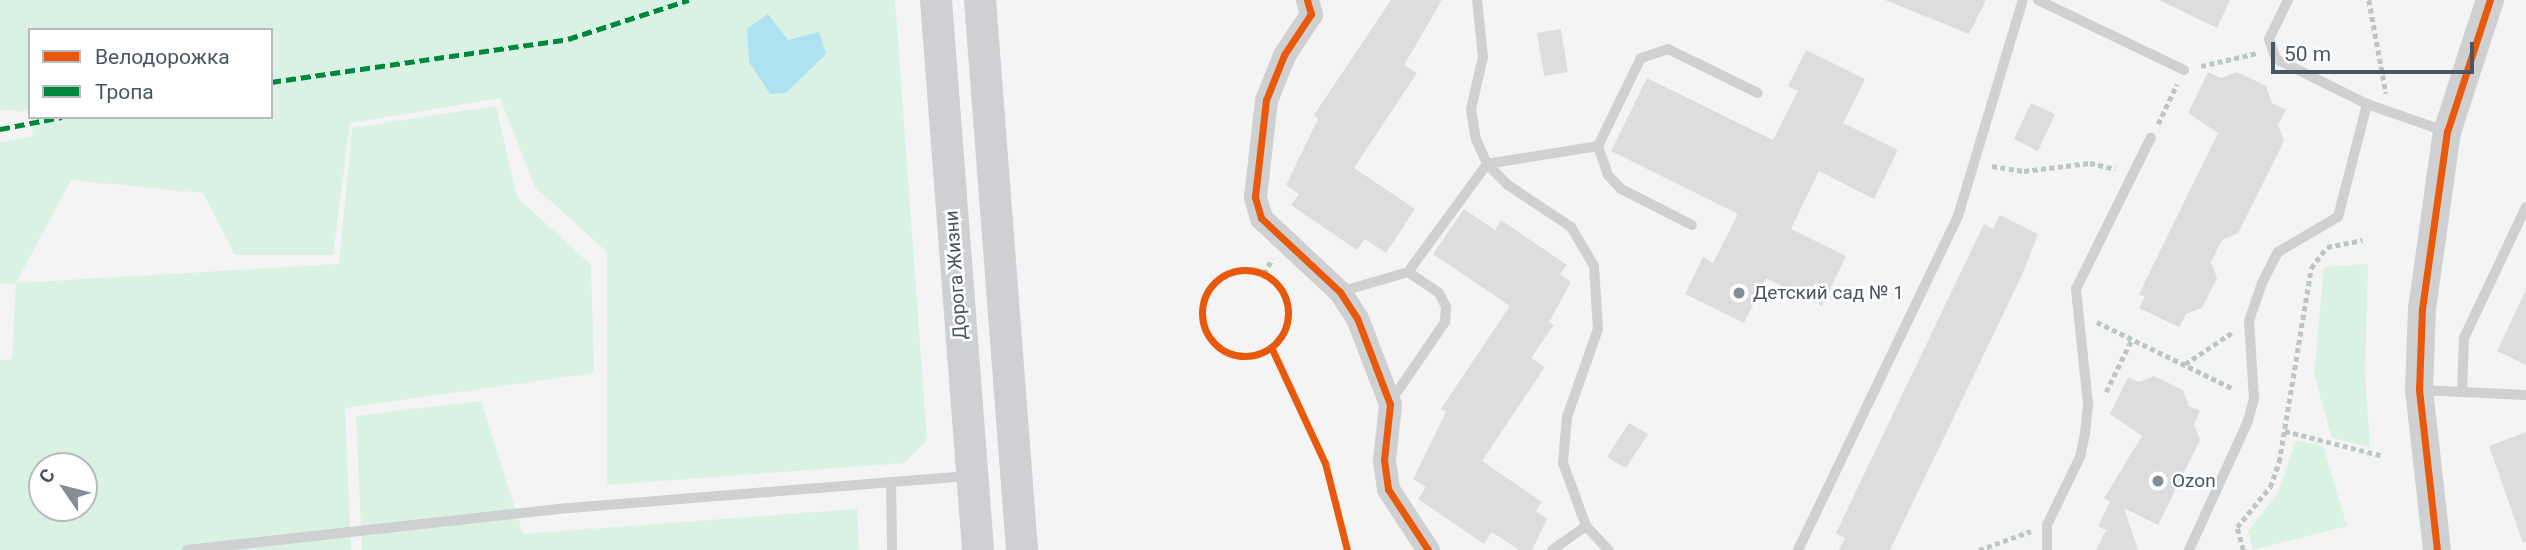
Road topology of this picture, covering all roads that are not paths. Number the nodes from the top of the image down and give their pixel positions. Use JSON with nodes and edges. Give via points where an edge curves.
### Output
{"nodes":[{"id":1,"x":936,"y":0,"type":"edge"},
{"id":2,"x":980,"y":0,"type":"edge"},
{"id":3,"x":1307,"y":0,"type":"edge"},
{"id":4,"x":1477,"y":0,"type":"edge"},
{"id":5,"x":2023,"y":0,"type":"edge"},
{"id":6,"x":2038,"y":0,"type":"edge"},
{"id":7,"x":2288,"y":0,"type":"edge"},
{"id":8,"x":2490,"y":0,"type":"edge"},
{"id":9,"x":2184,"y":70,"type":"road end"},
{"id":10,"x":1758,"y":93,"type":"dead end"},
{"id":11,"x":2367,"y":104,"type":"junction"},
{"id":12,"x":2447,"y":132,"type":"junction"},
{"id":13,"x":2151,"y":137,"type":"road end"},
{"id":14,"x":1598,"y":146,"type":"junction"},
{"id":15,"x":1487,"y":164,"type":"junction"},
{"id":16,"x":2526,"y":206,"type":"edge"},
{"id":17,"x":1692,"y":225,"type":"dead end"},
{"id":18,"x":1408,"y":272,"type":"junction"},
{"id":19,"x":1340,"y":292,"type":"junction"},
{"id":20,"x":2419,"y":390,"type":"junction"},
{"id":21,"x":2462,"y":391,"type":"junction"},
{"id":22,"x":2526,"y":395,"type":"edge"},
{"id":23,"x":1390,"y":404,"type":"junction"},
{"id":24,"x":971,"y":476,"type":"junction"},
{"id":25,"x":891,"y":483,"type":"junction"},
{"id":26,"x":1586,"y":526,"type":"junction"},
{"id":27,"x":187,"y":550,"type":"edge"},
{"id":28,"x":892,"y":550,"type":"edge"},
{"id":29,"x":978,"y":550,"type":"edge"},
{"id":30,"x":1022,"y":550,"type":"edge"},
{"id":31,"x":1428,"y":550,"type":"edge"},
{"id":32,"x":1552,"y":550,"type":"edge"},
{"id":33,"x":1608,"y":550,"type":"edge"},
{"id":34,"x":1798,"y":550,"type":"edge"},
{"id":35,"x":2047,"y":550,"type":"edge"},
{"id":36,"x":2189,"y":550,"type":"edge"},
{"id":37,"x":2437,"y":550,"type":"edge"}],
"edges":[{"from":1,"to":24,"type":"main road","name":"Дорога Жизни"},
{"from":2,"to":30,"type":"main road"},
{"from":3,"to":19,"type":"street","via":[[1311,14],[1284,55],[1266,100],[1255,197],[1261,218]]},
{"from":4,"to":15,"type":"lane","via":[[1483,57],[1471,109]]},
{"from":5,"to":34,"type":"lane","via":[[1958,216]]},
{"from":6,"to":9,"type":"lane"},
{"from":7,"to":11,"type":"lane","via":[[2268,50]]},
{"from":8,"to":12,"type":"street"},
{"from":10,"to":14,"type":"lane","via":[[1668,49],[1653,50],[1641,58]]},
{"from":11,"to":12,"type":"lane"},
{"from":11,"to":36,"type":"lane","via":[[2339,217],[2278,252],[2249,321],[2254,398]]},
{"from":12,"to":20,"type":"street","via":[[2432,212]]},
{"from":13,"to":35,"type":"lane","via":[[2076,289],[2074,311],[2088,404],[2085,434],[2080,457],[2047,525]]},
{"from":14,"to":15,"type":"lane"},
{"from":14,"to":17,"type":"lane","via":[[1608,175],[1621,189]]},
{"from":15,"to":18,"type":"lane"},
{"from":15,"to":26,"type":"lane","via":[[1571,227],[1594,266],[1598,329],[1567,417],[1563,463]]},
{"from":16,"to":21,"type":"lane","via":[[2464,338]]},
{"from":18,"to":19,"type":"lane"},
{"from":18,"to":23,"type":"lane","via":[[1439,293],[1445,322]]},
{"from":19,"to":23,"type":"street","via":[[1357,318]]},
{"from":20,"to":21,"type":"lane"},
{"from":20,"to":37,"type":"street"},
{"from":21,"to":22,"type":"lane"},
{"from":23,"to":31,"type":"street","via":[[1384,460],[1388,489]]},
{"from":24,"to":25,"type":"lane"},
{"from":24,"to":29,"type":"main road","name":"Дорога Жизни"},
{"from":25,"to":27,"type":"lane","via":[[558,509]]},
{"from":25,"to":28,"type":"lane"},
{"from":26,"to":32,"type":"lane"},
{"from":26,"to":33,"type":"lane"}]}
